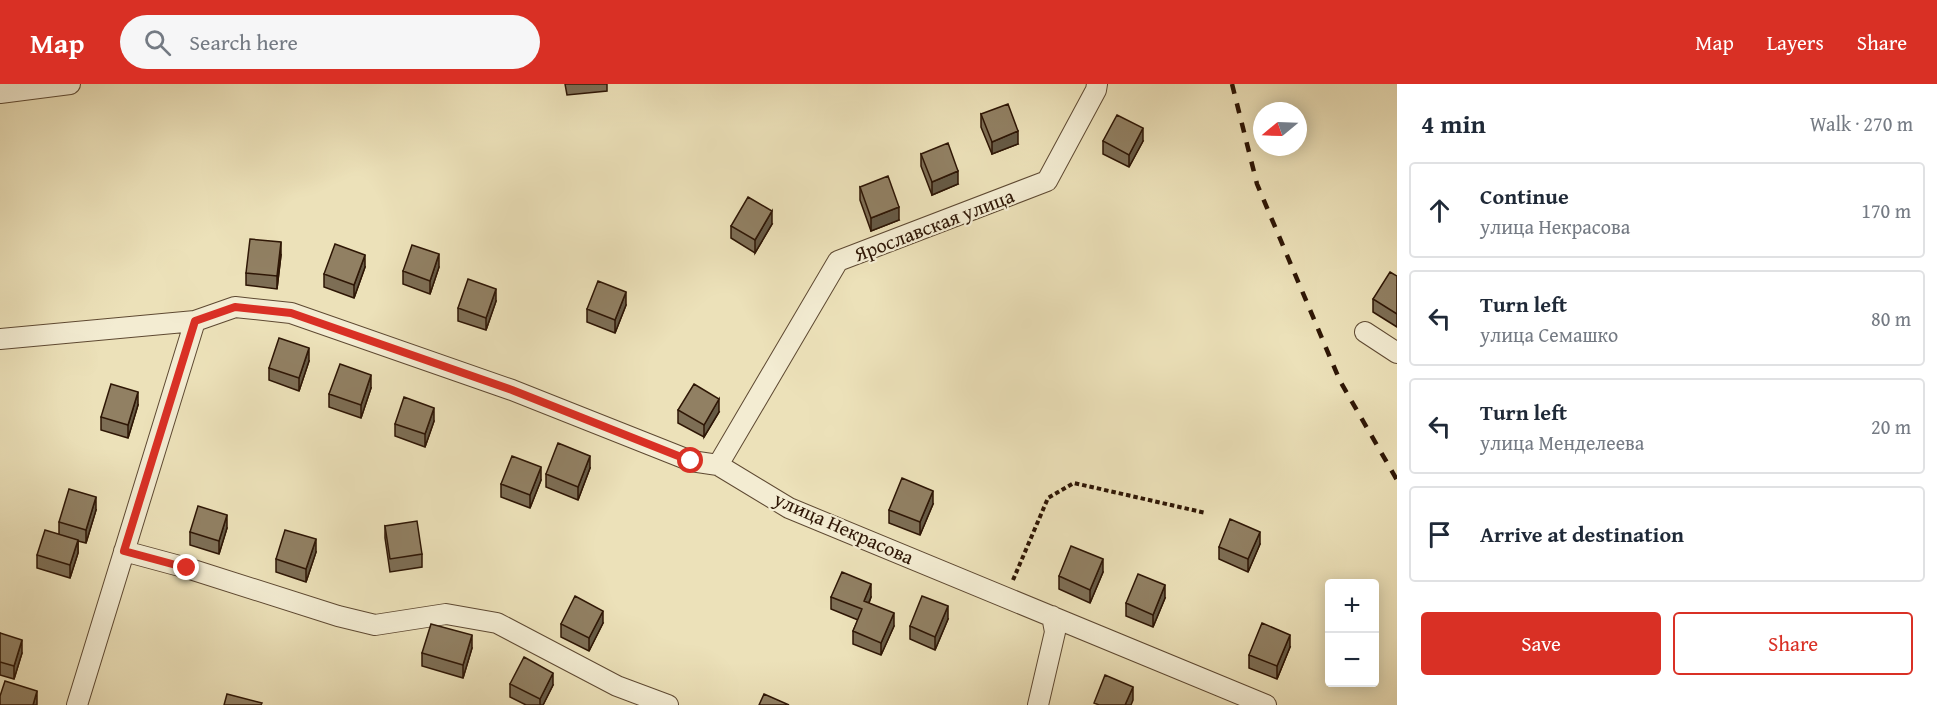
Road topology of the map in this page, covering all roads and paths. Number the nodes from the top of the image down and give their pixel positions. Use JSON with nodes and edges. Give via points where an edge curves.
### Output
{"nodes":[{"id":1,"x":70,"y":84,"type":"edge"},
{"id":2,"x":1097,"y":84,"type":"edge"},
{"id":3,"x":0,"y":93,"type":"edge"},
{"id":4,"x":195,"y":321,"type":"junction"},
{"id":5,"x":1365,"y":332,"type":"dead end"},
{"id":6,"x":0,"y":339,"type":"edge"},
{"id":7,"x":1397,"y":353,"type":"edge"},
{"id":8,"x":718,"y":465,"type":"junction"},
{"id":9,"x":1206,"y":513,"type":"dead end"},
{"id":10,"x":124,"y":551,"type":"junction"},
{"id":11,"x":1006,"y":597,"type":"junction"},
{"id":12,"x":1052,"y":616,"type":"junction"},
{"id":13,"x":77,"y":705,"type":"edge"},
{"id":14,"x":668,"y":705,"type":"edge"},
{"id":15,"x":1038,"y":705,"type":"edge"},
{"id":16,"x":1266,"y":705,"type":"edge"}],
"edges":[{"from":1,"to":3,"type":"street"},
{"from":2,"to":8,"type":"street","name":"Ярославская улица","via":[[1047,181],[838,261]]},
{"from":4,"to":6,"type":"street","name":"улица Некрасова"},
{"from":4,"to":8,"type":"street","name":"улица Некрасова","via":[[235,307],[291,313],[512,390],[691,461]]},
{"from":4,"to":10,"type":"street"},
{"from":5,"to":7,"type":"street"},
{"from":8,"to":11,"type":"street","name":"улица Некрасова","via":[[789,508]]},
{"from":9,"to":11,"type":"path","via":[[1074,483],[1048,498]]},
{"from":10,"to":13,"type":"street"},
{"from":10,"to":14,"type":"street","via":[[375,625],[446,614],[498,623],[617,686]]},
{"from":11,"to":12,"type":"street","name":"улица Некрасова"},
{"from":12,"to":15,"type":"street","via":[[1055,632]]},
{"from":12,"to":16,"type":"street","name":"улица Некрасова"}]}
